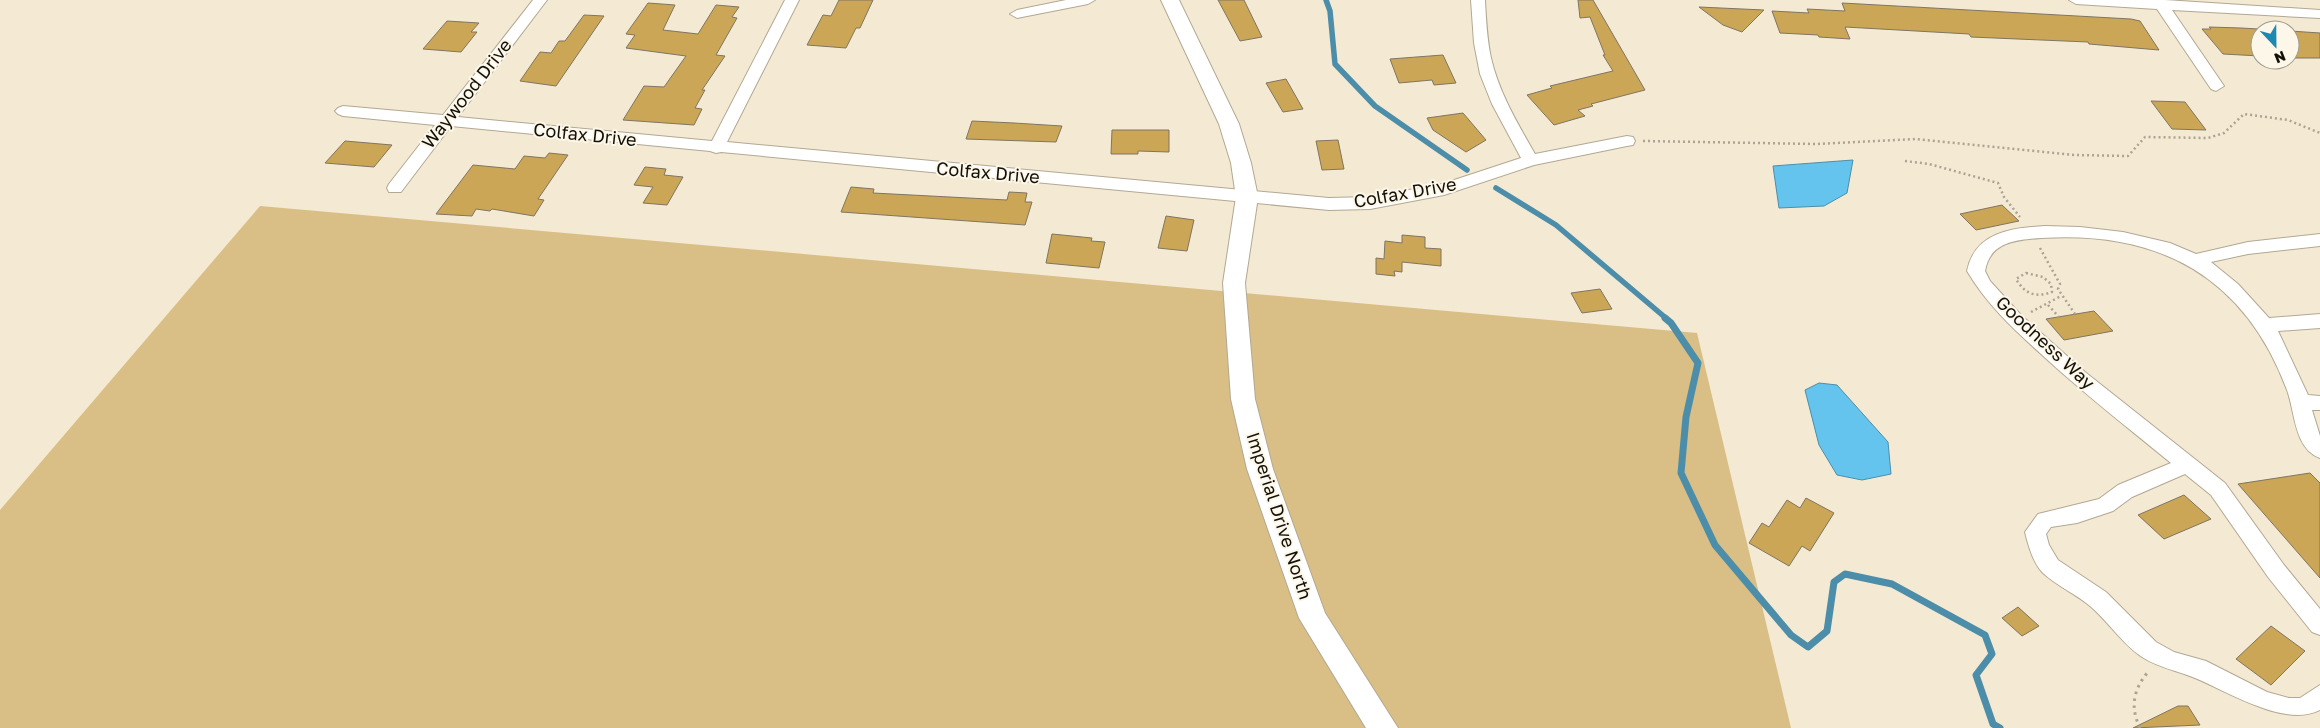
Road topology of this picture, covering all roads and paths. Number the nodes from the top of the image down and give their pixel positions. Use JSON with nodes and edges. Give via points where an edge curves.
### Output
{"nodes":[{"id":1,"x":540,"y":0,"type":"edge"},
{"id":2,"x":792,"y":0,"type":"edge"},
{"id":3,"x":1088,"y":0,"type":"edge"},
{"id":4,"x":1170,"y":0,"type":"edge"},
{"id":5,"x":1478,"y":0,"type":"edge"},
{"id":6,"x":2076,"y":0,"type":"edge"},
{"id":7,"x":2159,"y":3,"type":"edge"},
{"id":8,"x":1017,"y":14,"type":"dead end"},
{"id":9,"x":2320,"y":14,"type":"edge"},
{"id":10,"x":2216,"y":86,"type":"dead end"},
{"id":11,"x":343,"y":111,"type":"dead end"},
{"id":12,"x":445,"y":121,"type":"junction"},
{"id":13,"x":2320,"y":133,"type":"edge"},
{"id":14,"x":1627,"y":141,"type":"joint"},
{"id":15,"x":716,"y":148,"type":"junction"},
{"id":16,"x":1532,"y":160,"type":"junction"},
{"id":17,"x":1905,"y":162,"type":"dead end"},
{"id":18,"x":396,"y":188,"type":"dead end"},
{"id":19,"x":1248,"y":197,"type":"junction"},
{"id":20,"x":2020,"y":217,"type":"dead end"},
{"id":21,"x":2320,"y":240,"type":"edge"},
{"id":22,"x":2037,"y":243,"type":"dead end"},
{"id":23,"x":2195,"y":260,"type":"junction"},
{"id":24,"x":2057,"y":278,"type":"junction"},
{"id":25,"x":2048,"y":280,"type":"junction"},
{"id":26,"x":2061,"y":296,"type":"junction"},
{"id":27,"x":2048,"y":305,"type":"junction"},
{"id":28,"x":2028,"y":314,"type":"dead end"},
{"id":29,"x":2075,"y":314,"type":"dead end"},
{"id":30,"x":2059,"y":317,"type":"dead end"},
{"id":31,"x":2320,"y":321,"type":"edge"},
{"id":32,"x":2264,"y":325,"type":"junction"},
{"id":33,"x":2301,"y":402,"type":"junction"},
{"id":34,"x":2320,"y":403,"type":"edge"},
{"id":35,"x":2320,"y":450,"type":"edge"},
{"id":36,"x":2188,"y":464,"type":"junction"},
{"id":37,"x":2320,"y":624,"type":"edge"},
{"id":38,"x":2162,"y":657,"type":"junction"},
{"id":39,"x":2320,"y":696,"type":"edge"},
{"id":40,"x":1383,"y":728,"type":"edge"},
{"id":41,"x":2140,"y":728,"type":"edge"}],
"edges":[{"from":1,"to":12,"type":"street","name":"Waywood Drive"},
{"from":2,"to":15,"type":"street"},
{"from":3,"to":8,"type":"street"},
{"from":4,"to":19,"type":"street","name":"Imperial Drive North","via":[[1229,124]]},
{"from":5,"to":16,"type":"street","via":[[1481,44],[1488,74],[1502,110]]},
{"from":6,"to":7,"type":"street"},
{"from":7,"to":9,"type":"street"},
{"from":7,"to":10,"type":"street"},
{"from":11,"to":12,"type":"street","name":"Colfax Drive"},
{"from":12,"to":15,"type":"street","name":"Colfax Drive"},
{"from":12,"to":18,"type":"street","name":"Waywood Drive"},
{"from":13,"to":14,"type":"path","via":[[2288,120],[2244,114],[2224,134],[2208,138],[2144,137],[2128,156],[2079,156],[2020,147],[1916,139],[1841,143]]},
{"from":14,"to":16,"type":"street","name":"Colfax Drive"},
{"from":15,"to":19,"type":"street","name":"Colfax Drive"},
{"from":16,"to":19,"type":"street","name":"Colfax Drive","via":[[1444,189],[1370,203],[1329,204]]},
{"from":17,"to":20,"type":"path","via":[[1929,164],[1998,183]]},
{"from":19,"to":40,"type":"street","name":"Imperial Drive North","via":[[1234,283],[1243,399],[1260,469],[1313,618]]},
{"from":21,"to":23,"type":"street","via":[[2248,248]]},
{"from":22,"to":24,"type":"path"},
{"from":23,"to":32,"type":"street","name":"Goodness Way","via":[[2214,273]]},
{"from":23,"to":36,"type":"street","name":"Goodness Way","via":[[2160,246],[2055,231],[2000,239],[1980,254],[1976,271],[2015,320],[2078,377]]},
{"from":24,"to":25,"type":"path"},
{"from":24,"to":26,"type":"path"},
{"from":25,"to":25,"type":"path","via":[[2052,292],[2041,296],[2024,290],[2016,279],[2026,272]]},
{"from":26,"to":27,"type":"path"},
{"from":26,"to":29,"type":"path"},
{"from":27,"to":28,"type":"path"},
{"from":27,"to":30,"type":"path"},
{"from":31,"to":32,"type":"street"},
{"from":32,"to":33,"type":"street","name":"Goodness Way","via":[[2278,346]]},
{"from":33,"to":34,"type":"street"},
{"from":33,"to":35,"type":"street","name":"Goodness Way","via":[[2309,435]]},
{"from":36,"to":37,"type":"street","name":"Goodness Way","via":[[2218,489],[2276,571]]},
{"from":36,"to":38,"type":"street","via":[[2125,491],[2106,505],[2045,520],[2034,532],[2050,566],[2098,599],[2148,649]]},
{"from":38,"to":39,"type":"street","via":[[2198,668],[2262,701],[2289,709],[2305,708]]},
{"from":38,"to":41,"type":"path","via":[[2138,683],[2132,704]]}]}
